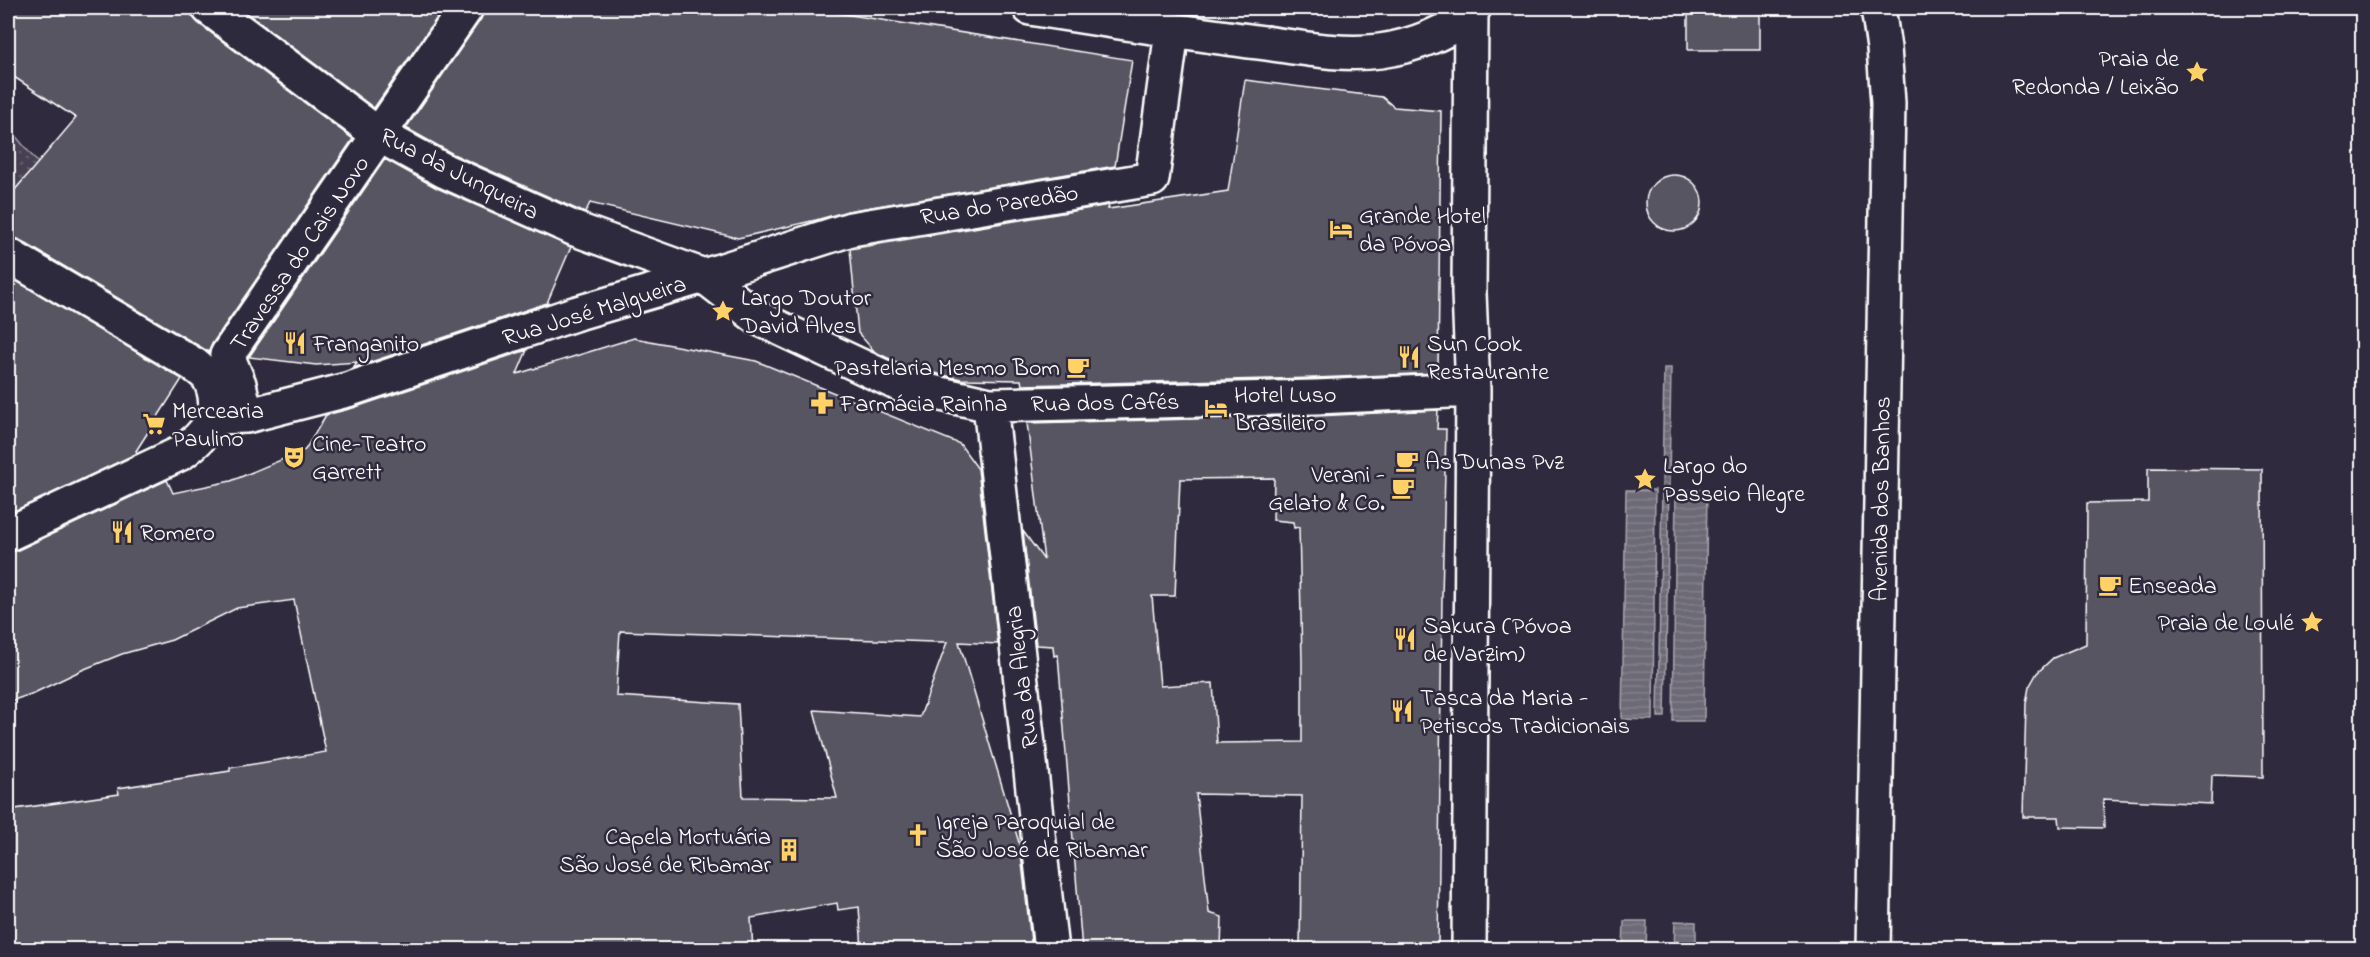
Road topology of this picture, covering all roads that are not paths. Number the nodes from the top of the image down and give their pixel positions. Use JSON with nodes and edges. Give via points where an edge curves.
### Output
{"nodes":[{"id":1,"x":209,"y":8,"type":"edge"},
{"id":2,"x":466,"y":8,"type":"edge"},
{"id":3,"x":1030,"y":8,"type":"edge"},
{"id":4,"x":1878,"y":8,"type":"edge"},
{"id":5,"x":1889,"y":8,"type":"edge"},
{"id":6,"x":1472,"y":9,"type":"edge"},
{"id":7,"x":1172,"y":30,"type":"junction"},
{"id":8,"x":1884,"y":48,"type":"junction"},
{"id":9,"x":379,"y":135,"type":"junction"},
{"id":10,"x":8,"y":255,"type":"edge"},
{"id":11,"x":704,"y":276,"type":"junction"},
{"id":12,"x":1473,"y":390,"type":"junction"},
{"id":13,"x":990,"y":405,"type":"junction"},
{"id":14,"x":246,"y":416,"type":"junction"},
{"id":15,"x":214,"y":417,"type":"junction"},
{"id":16,"x":8,"y":534,"type":"edge"},
{"id":17,"x":1051,"y":950,"type":"edge"},
{"id":18,"x":1469,"y":950,"type":"edge"},
{"id":19,"x":1873,"y":950,"type":"edge"}],
"edges":[{"from":1,"to":9,"type":"street","name":"Rua da Junqueira"},
{"from":2,"to":9,"type":"street","name":"Travessa do Cais Novo"},
{"from":3,"to":7,"type":"street"},
{"from":4,"to":8,"type":"street","name":"Avenida dos Banhos"},
{"from":5,"to":8,"type":"street","name":"Avenida dos Banhos"},
{"from":6,"to":7,"type":"street","via":[[1445,30],[1418,42],[1380,51],[1340,52]]},
{"from":6,"to":12,"type":"street","via":[[1469,293]]},
{"from":7,"to":11,"type":"street","name":"Rua do Paredão","via":[[1152,179],[851,229]]},
{"from":8,"to":19,"type":"street","name":"Avenida dos Banhos","via":[[1888,103]]},
{"from":9,"to":11,"type":"street","name":"Rua da Junqueira","via":[[445,171],[575,229]]},
{"from":9,"to":14,"type":"street","name":"Travessa do Cais Novo","via":[[227,355]]},
{"from":10,"to":15,"type":"street","via":[[193,364],[210,379]]},
{"from":11,"to":13,"type":"street","name":"Rua José Malgueira","via":[[759,318],[901,385]]},
{"from":11,"to":14,"type":"street","name":"Rua José Malgueira","via":[[574,314],[347,390]]},
{"from":12,"to":13,"type":"street","name":"Rua dos Cafés"},
{"from":12,"to":18,"type":"street"},
{"from":13,"to":17,"type":"street","name":"Rua da Alegria"},
{"from":14,"to":15,"type":"street","name":"Rua José Malgueira"},
{"from":15,"to":16,"type":"street","via":[[210,428],[181,453]]}]}
